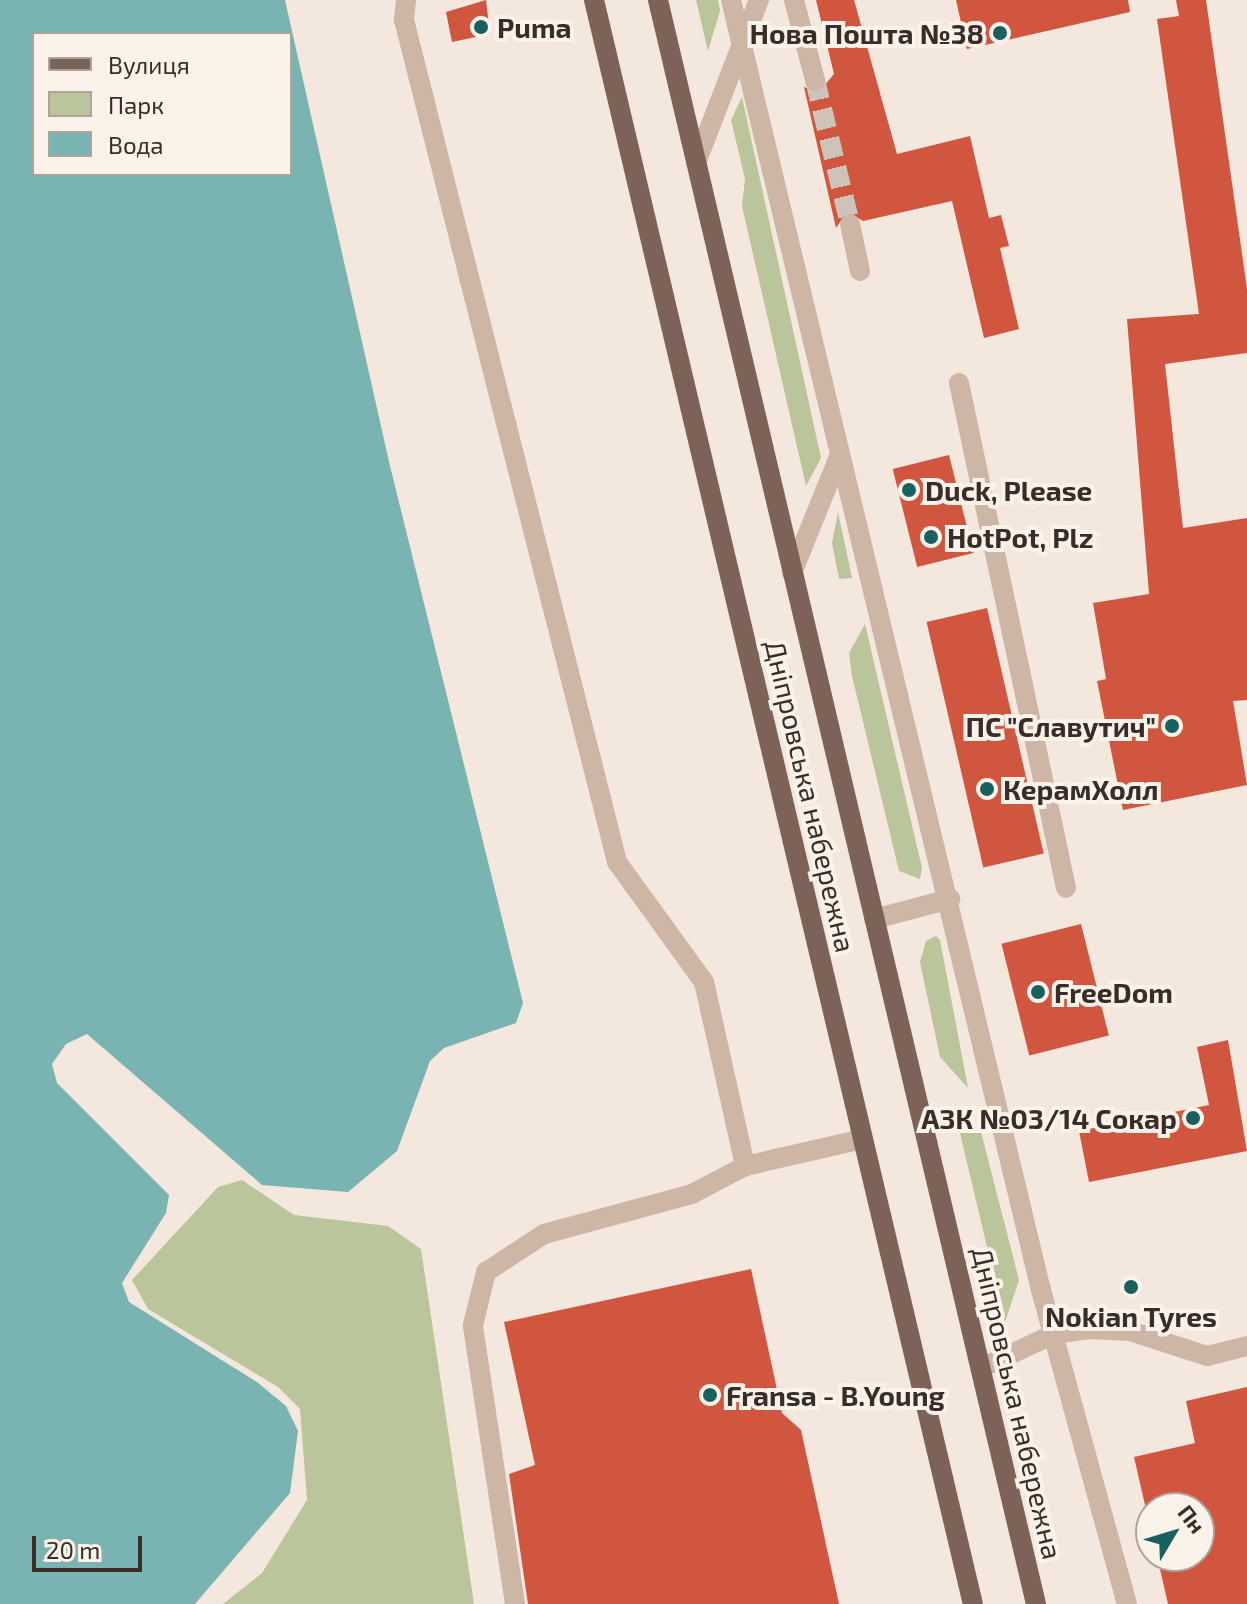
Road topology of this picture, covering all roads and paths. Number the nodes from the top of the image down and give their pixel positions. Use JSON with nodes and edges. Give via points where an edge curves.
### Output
{"nodes":[{"id":1,"x":406,"y":0,"type":"edge"},
{"id":2,"x":594,"y":0,"type":"edge"},
{"id":3,"x":658,"y":0,"type":"edge"},
{"id":4,"x":731,"y":0,"type":"edge"},
{"id":5,"x":759,"y":0,"type":"edge"},
{"id":6,"x":794,"y":0,"type":"edge"},
{"id":7,"x":741,"y":42,"type":"junction"},
{"id":8,"x":815,"y":80,"type":"tunnel mouth"},
{"id":9,"x":696,"y":163,"type":"junction"},
{"id":10,"x":850,"y":224,"type":"tunnel mouth"},
{"id":11,"x":860,"y":271,"type":"dead end"},
{"id":12,"x":959,"y":383,"type":"dead end"},
{"id":13,"x":838,"y":459,"type":"junction"},
{"id":14,"x":792,"y":573,"type":"junction"},
{"id":15,"x":1066,"y":888,"type":"dead end"},
{"id":16,"x":950,"y":899,"type":"junction"},
{"id":17,"x":874,"y":919,"type":"junction"},
{"id":18,"x":863,"y":1139,"type":"junction"},
{"id":19,"x":745,"y":1166,"type":"junction"},
{"id":20,"x":1054,"y":1334,"type":"junction"},
{"id":21,"x":1247,"y":1346,"type":"edge"},
{"id":22,"x":981,"y":1368,"type":"junction"},
{"id":23,"x":515,"y":1604,"type":"edge"},
{"id":24,"x":973,"y":1604,"type":"edge"},
{"id":25,"x":1036,"y":1604,"type":"edge"},
{"id":26,"x":1127,"y":1604,"type":"edge"}],
"edges":[{"from":1,"to":19,"type":"street","via":[[404,20],[617,862],[704,982]]},
{"from":2,"to":18,"type":"main road","name":"Дніпровська набережна"},
{"from":3,"to":9,"type":"main road","name":"Дніпровська набережна"},
{"from":4,"to":7,"type":"street"},
{"from":5,"to":7,"type":"street"},
{"from":6,"to":8,"type":"street"},
{"from":7,"to":9,"type":"street"},
{"from":7,"to":13,"type":"street"},
{"from":9,"to":14,"type":"main road","name":"Дніпровська набережна"},
{"from":10,"to":11,"type":"street"},
{"from":12,"to":15,"type":"street"},
{"from":13,"to":14,"type":"street"},
{"from":13,"to":16,"type":"street"},
{"from":14,"to":17,"type":"main road","name":"Дніпровська набережна"},
{"from":16,"to":17,"type":"street"},
{"from":16,"to":20,"type":"street"},
{"from":17,"to":22,"type":"main road","name":"Дніпровська набережна"},
{"from":18,"to":19,"type":"street"},
{"from":18,"to":24,"type":"main road","name":"Дніпровська набережна"},
{"from":19,"to":23,"type":"street","via":[[692,1194],[544,1234],[486,1272],[473,1325]]},
{"from":20,"to":21,"type":"street","via":[[1107,1327],[1207,1356]]},
{"from":20,"to":22,"type":"street"},
{"from":20,"to":26,"type":"street"},
{"from":22,"to":25,"type":"main road","name":"Дніпровська набережна"}]}
